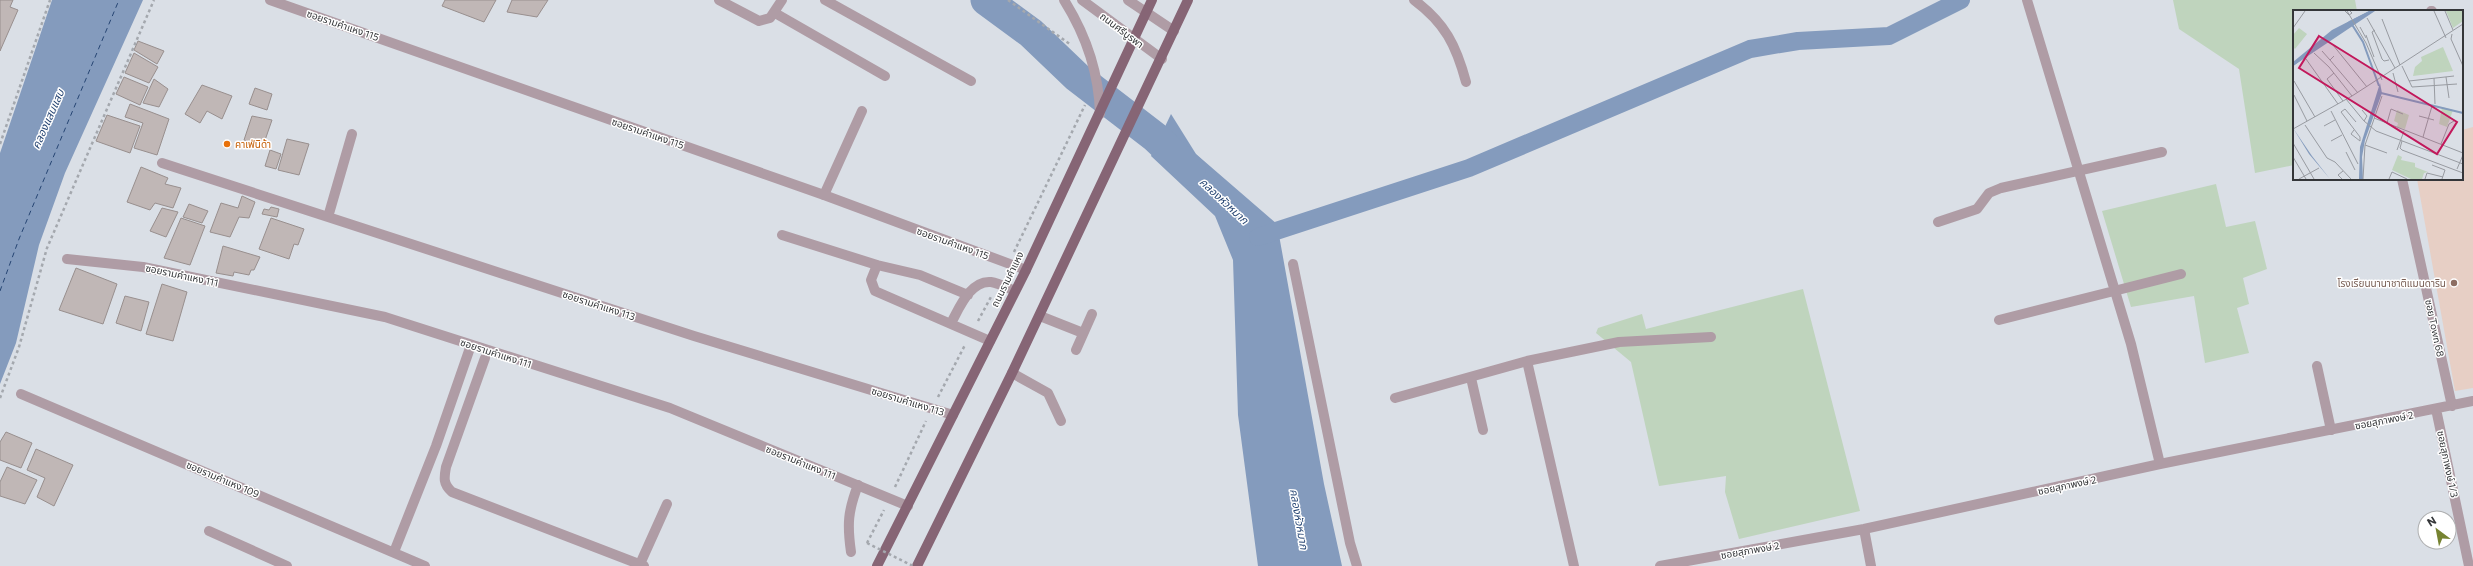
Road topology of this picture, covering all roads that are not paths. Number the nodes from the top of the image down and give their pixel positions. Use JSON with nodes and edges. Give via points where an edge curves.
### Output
{"nodes":[{"id":1,"x":270,"y":0,"type":"edge"},
{"id":2,"x":719,"y":0,"type":"edge"},
{"id":3,"x":782,"y":0,"type":"edge"},
{"id":4,"x":825,"y":0,"type":"edge"},
{"id":5,"x":1064,"y":0,"type":"edge"},
{"id":6,"x":1082,"y":0,"type":"edge"},
{"id":7,"x":1128,"y":0,"type":"edge"},
{"id":8,"x":1152,"y":0,"type":"edge"},
{"id":9,"x":1188,"y":0,"type":"edge"},
{"id":10,"x":1414,"y":0,"type":"edge"},
{"id":11,"x":2027,"y":0,"type":"edge"},
{"id":12,"x":775,"y":13,"type":"junction"},
{"id":13,"x":1146,"y":13,"type":"junction"},
{"id":14,"x":1174,"y":31,"type":"junction"},
{"id":15,"x":1134,"y":40,"type":"junction"},
{"id":16,"x":1162,"y":59,"type":"junction"},
{"id":17,"x":885,"y":76,"type":"dead end"},
{"id":18,"x":971,"y":81,"type":"dead end"},
{"id":19,"x":1466,"y":82,"type":"dead end"},
{"id":20,"x":862,"y":110,"type":"dead end"},
{"id":21,"x":1100,"y":114,"type":"junction"},
{"id":22,"x":352,"y":134,"type":"dead end"},
{"id":23,"x":2162,"y":152,"type":"dead end"},
{"id":24,"x":162,"y":163,"type":"dead end"},
{"id":25,"x":2079,"y":170,"type":"junction"},
{"id":26,"x":2402,"y":180,"type":"edge"},
{"id":27,"x":824,"y":195,"type":"junction"},
{"id":28,"x":328,"y":217,"type":"junction"},
{"id":29,"x":1938,"y":222,"type":"dead end"},
{"id":30,"x":782,"y":235,"type":"dead end"},
{"id":31,"x":67,"y":258,"type":"dead end"},
{"id":32,"x":1293,"y":264,"type":"dead end"},
{"id":33,"x":877,"y":265,"type":"junction"},
{"id":34,"x":1026,"y":270,"type":"junction"},
{"id":35,"x":2181,"y":274,"type":"dead end"},
{"id":36,"x":1015,"y":291,"type":"junction"},
{"id":37,"x":2114,"y":291,"type":"junction"},
{"id":38,"x":968,"y":295,"type":"junction"},
{"id":39,"x":1092,"y":314,"type":"dead end"},
{"id":40,"x":1040,"y":316,"type":"junction"},
{"id":41,"x":1999,"y":320,"type":"dead end"},
{"id":42,"x":951,"y":323,"type":"junction"},
{"id":43,"x":1083,"y":333,"type":"junction"},
{"id":44,"x":1711,"y":337,"type":"dead end"},
{"id":45,"x":990,"y":341,"type":"junction"},
{"id":46,"x":471,"y":345,"type":"junction"},
{"id":47,"x":1076,"y":350,"type":"dead end"},
{"id":48,"x":485,"y":358,"type":"dead end"},
{"id":49,"x":1527,"y":361,"type":"junction"},
{"id":50,"x":2317,"y":366,"type":"dead end"},
{"id":51,"x":1012,"y":373,"type":"junction"},
{"id":52,"x":1471,"y":378,"type":"junction"},
{"id":53,"x":21,"y":394,"type":"dead end"},
{"id":54,"x":1395,"y":398,"type":"dead end"},
{"id":55,"x":2473,"y":401,"type":"edge"},
{"id":56,"x":2452,"y":406,"type":"junction"},
{"id":57,"x":2436,"y":409,"type":"junction"},
{"id":58,"x":953,"y":416,"type":"junction"},
{"id":59,"x":1061,"y":421,"type":"dead end"},
{"id":60,"x":1483,"y":430,"type":"dead end"},
{"id":61,"x":2331,"y":430,"type":"junction"},
{"id":62,"x":2160,"y":464,"type":"junction"},
{"id":63,"x":858,"y":485,"type":"junction"},
{"id":64,"x":667,"y":504,"type":"dead end"},
{"id":65,"x":908,"y":506,"type":"junction"},
{"id":66,"x":1864,"y":529,"type":"junction"},
{"id":67,"x":209,"y":531,"type":"dead end"},
{"id":68,"x":394,"y":552,"type":"junction"},
{"id":69,"x":851,"y":552,"type":"dead end"},
{"id":70,"x":642,"y":565,"type":"edge"},
{"id":71,"x":287,"y":566,"type":"edge"},
{"id":72,"x":425,"y":566,"type":"edge"},
{"id":73,"x":877,"y":566,"type":"edge"},
{"id":74,"x":917,"y":566,"type":"edge"},
{"id":75,"x":1357,"y":566,"type":"edge"},
{"id":76,"x":1574,"y":566,"type":"edge"},
{"id":77,"x":1660,"y":566,"type":"edge"},
{"id":78,"x":1871,"y":566,"type":"edge"},
{"id":79,"x":2470,"y":566,"type":"edge"}],
"edges":[{"from":1,"to":27,"type":"street","name":"ซอยรามคำแหง 115"},
{"from":2,"to":12,"type":"street","via":[[759,21],[770,18]]},
{"from":3,"to":12,"type":"street"},
{"from":4,"to":18,"type":"street"},
{"from":5,"to":21,"type":"street","via":[[1082,34],[1093,63],[1099,90]]},
{"from":6,"to":15,"type":"street","name":"ถนนศรีบูรพา"},
{"from":7,"to":13,"type":"street"},
{"from":8,"to":13,"type":"main road","name":"ถนนรามคำแหง"},
{"from":9,"to":14,"type":"main road"},
{"from":10,"to":19,"type":"street","via":[[1429,11],[1446,30],[1459,55]]},
{"from":11,"to":25,"type":"street"},
{"from":12,"to":17,"type":"street"},
{"from":13,"to":14,"type":"street"},
{"from":13,"to":15,"type":"main road","name":"ถนนรามคำแหง"},
{"from":14,"to":16,"type":"main road"},
{"from":15,"to":16,"type":"street","name":"ถนนศรีบูรพา"},
{"from":15,"to":21,"type":"main road","name":"ถนนรามคำแหง"},
{"from":16,"to":40,"type":"main road"},
{"from":20,"to":27,"type":"street"},
{"from":21,"to":34,"type":"main road","name":"ถนนรามคำแหง"},
{"from":22,"to":28,"type":"street"},
{"from":23,"to":25,"type":"street"},
{"from":24,"to":28,"type":"street","name":"ซอยรามคำแหง 113"},
{"from":25,"to":29,"type":"street","via":[[2001,188],[1989,193],[1977,209]]},
{"from":25,"to":37,"type":"street"},
{"from":26,"to":56,"type":"street","name":"ซอย Town 68"},
{"from":27,"to":34,"type":"street","name":"ซอยรามคำแหง 115"},
{"from":28,"to":58,"type":"street","name":"ซอยรามคำแหง 113","via":[[694,336]]},
{"from":30,"to":33,"type":"street"},
{"from":31,"to":46,"type":"street","name":"ซอยรามคำแหง 111","via":[[144,267],[385,317]]},
{"from":32,"to":75,"type":"street"},
{"from":33,"to":38,"type":"street","via":[[920,275]]},
{"from":33,"to":42,"type":"street","via":[[872,280],[875,290]]},
{"from":34,"to":36,"type":"main road","name":"ถนนรามคำแหง"},
{"from":35,"to":37,"type":"street"},
{"from":36,"to":38,"type":"street","via":[[991,282],[980,284]]},
{"from":36,"to":45,"type":"main road","name":"ถนนรามคำแหง"},
{"from":37,"to":41,"type":"street"},
{"from":37,"to":62,"type":"street","via":[[2131,344]]},
{"from":38,"to":42,"type":"street"},
{"from":39,"to":43,"type":"street"},
{"from":40,"to":43,"type":"street"},
{"from":40,"to":51,"type":"main road"},
{"from":42,"to":45,"type":"street"},
{"from":43,"to":47,"type":"street"},
{"from":44,"to":49,"type":"street","via":[[1606,344]]},
{"from":45,"to":58,"type":"main road","name":"ถนนรามคำแหง"},
{"from":46,"to":63,"type":"street","name":"ซอยรามคำแหง 111","via":[[670,408]]},
{"from":46,"to":68,"type":"street","via":[[436,446]]},
{"from":48,"to":70,"type":"street","via":[[446,467],[444,481],[447,488]]},
{"from":49,"to":52,"type":"street"},
{"from":49,"to":76,"type":"street"},
{"from":50,"to":61,"type":"street"},
{"from":51,"to":59,"type":"street","via":[[1048,393]]},
{"from":51,"to":74,"type":"main road"},
{"from":52,"to":54,"type":"street"},
{"from":52,"to":60,"type":"street"},
{"from":53,"to":68,"type":"street","name":"ซอยรามคำแหง 109"},
{"from":55,"to":56,"type":"street","name":"ซอยสุภาพงษ์ 2"},
{"from":56,"to":57,"type":"street","name":"ซอยสุภาพงษ์ 2"},
{"from":57,"to":61,"type":"street","name":"ซอยสุภาพงษ์ 2"},
{"from":57,"to":79,"type":"street","name":"ซอยสุภาพงษ์ 1/3"},
{"from":58,"to":65,"type":"main road","name":"ถนนรามคำแหง"},
{"from":61,"to":62,"type":"street","name":"ซอยสุภาพงษ์ 2"},
{"from":62,"to":66,"type":"street","name":"ซอยสุภาพงษ์ 2"},
{"from":63,"to":65,"type":"street","name":"ซอยรามคำแหง 111"},
{"from":63,"to":69,"type":"street","via":[[847,523]]},
{"from":64,"to":70,"type":"street"},
{"from":65,"to":73,"type":"main road","name":"ถนนรามคำแหง"},
{"from":66,"to":77,"type":"street","name":"ซอยสุภาพงษ์ 2"},
{"from":66,"to":78,"type":"street"},
{"from":67,"to":71,"type":"street"},
{"from":68,"to":72,"type":"street","name":"ซอยรามคำแหง 109"}]}
